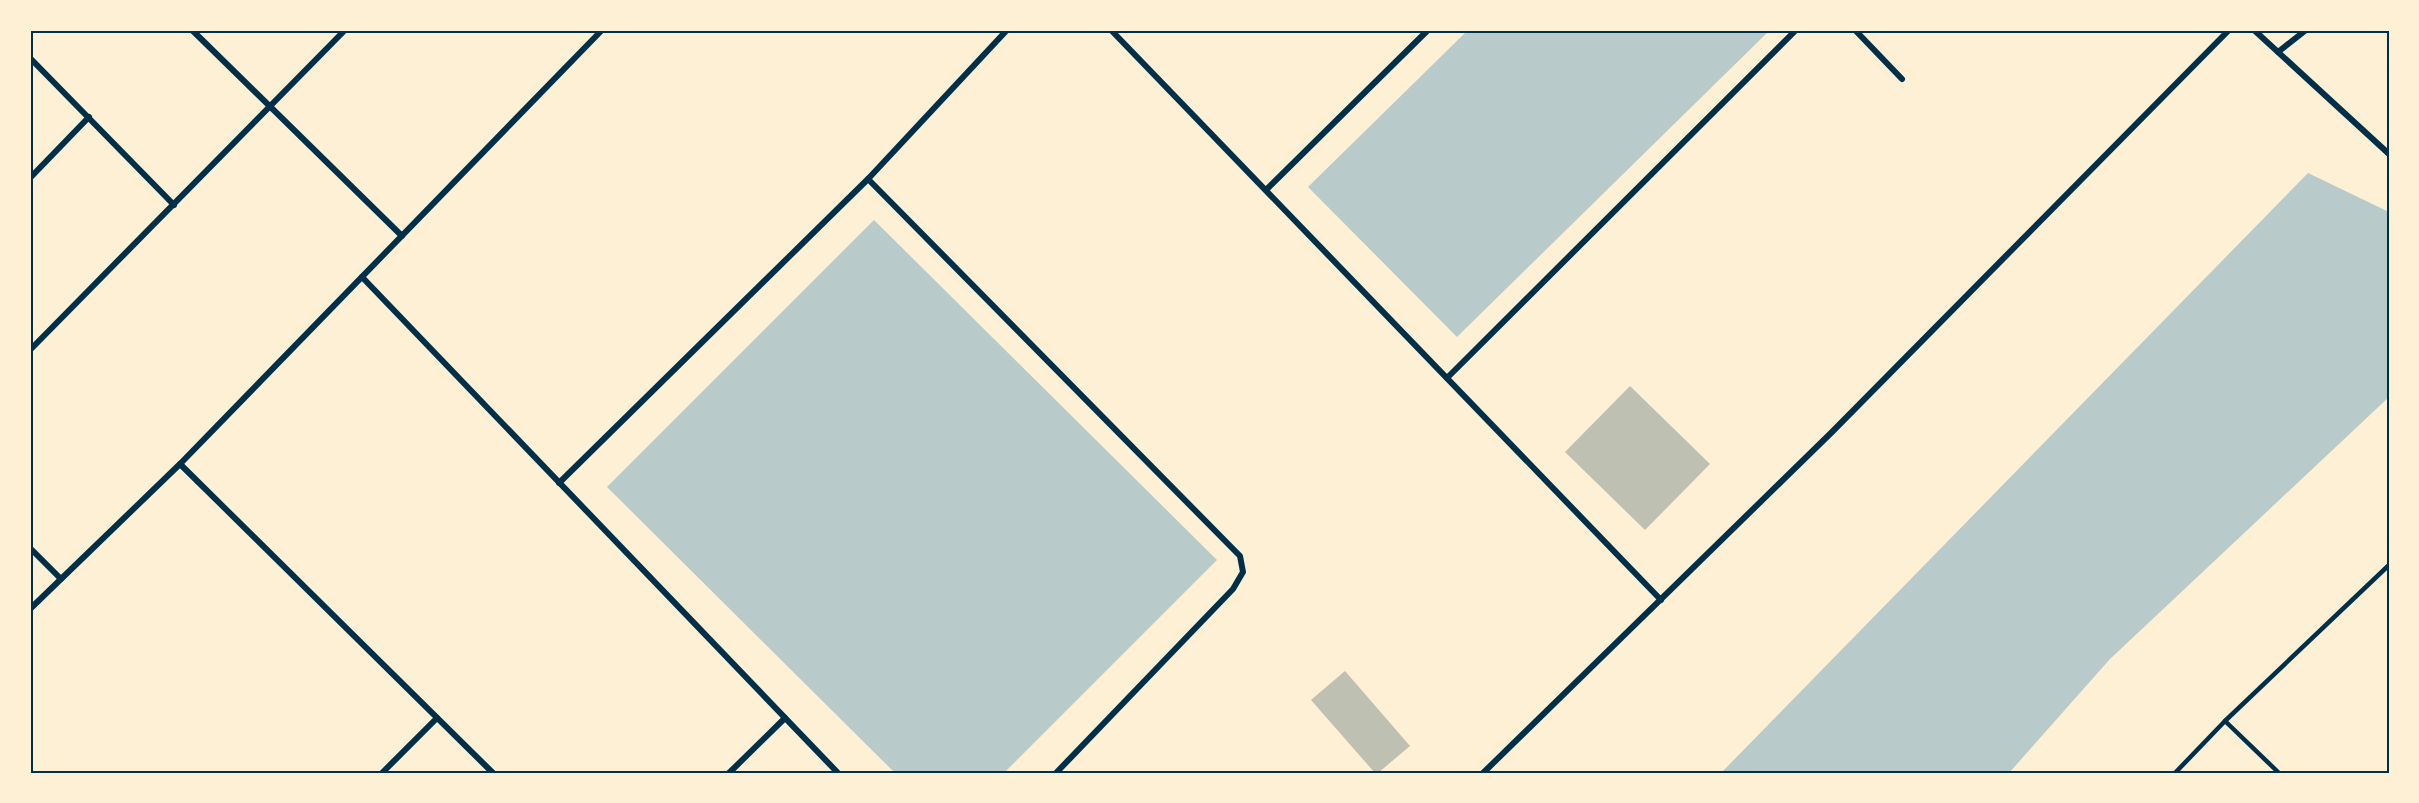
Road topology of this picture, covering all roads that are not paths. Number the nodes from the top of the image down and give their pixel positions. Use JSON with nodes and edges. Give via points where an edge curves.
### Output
{"nodes":[{"id":1,"x":192,"y":30,"type":"edge"},
{"id":2,"x":345,"y":30,"type":"edge"},
{"id":3,"x":602,"y":30,"type":"edge"},
{"id":4,"x":1007,"y":30,"type":"edge"},
{"id":5,"x":1111,"y":30,"type":"edge"},
{"id":6,"x":1428,"y":30,"type":"edge"},
{"id":7,"x":1796,"y":30,"type":"edge"},
{"id":8,"x":1855,"y":30,"type":"edge"},
{"id":9,"x":2229,"y":30,"type":"edge"},
{"id":10,"x":2254,"y":30,"type":"edge"},
{"id":11,"x":2306,"y":30,"type":"edge"},
{"id":12,"x":2278,"y":52,"type":"junction"},
{"id":13,"x":30,"y":58,"type":"edge"},
{"id":14,"x":1902,"y":79,"type":"dead end"},
{"id":15,"x":268,"y":107,"type":"junction"},
{"id":16,"x":89,"y":117,"type":"junction"},
{"id":17,"x":2389,"y":154,"type":"edge"},
{"id":18,"x":30,"y":178,"type":"edge"},
{"id":19,"x":868,"y":179,"type":"junction"},
{"id":20,"x":1266,"y":190,"type":"junction"},
{"id":21,"x":174,"y":205,"type":"junction"},
{"id":22,"x":402,"y":236,"type":"junction"},
{"id":23,"x":362,"y":277,"type":"junction"},
{"id":24,"x":30,"y":350,"type":"edge"},
{"id":25,"x":1447,"y":378,"type":"junction"},
{"id":26,"x":180,"y":464,"type":"junction"},
{"id":27,"x":559,"y":483,"type":"junction"},
{"id":28,"x":30,"y":549,"type":"edge"},
{"id":29,"x":2389,"y":565,"type":"edge"},
{"id":30,"x":61,"y":579,"type":"junction"},
{"id":31,"x":1661,"y":600,"type":"junction"},
{"id":32,"x":30,"y":609,"type":"edge"},
{"id":33,"x":437,"y":718,"type":"junction"},
{"id":34,"x":785,"y":718,"type":"junction"},
{"id":35,"x":2225,"y":721,"type":"junction"},
{"id":36,"x":382,"y":773,"type":"edge"},
{"id":37,"x":493,"y":773,"type":"edge"},
{"id":38,"x":729,"y":773,"type":"edge"},
{"id":39,"x":838,"y":773,"type":"edge"},
{"id":40,"x":1056,"y":773,"type":"edge"},
{"id":41,"x":1483,"y":773,"type":"edge"},
{"id":42,"x":2175,"y":773,"type":"edge"},
{"id":43,"x":2279,"y":773,"type":"edge"}],
"edges":[{"from":1,"to":15,"type":"street"},
{"from":2,"to":15,"type":"street"},
{"from":3,"to":22,"type":"street"},
{"from":4,"to":19,"type":"street"},
{"from":5,"to":20,"type":"street"},
{"from":6,"to":20,"type":"street"},
{"from":7,"to":25,"type":"street"},
{"from":8,"to":14,"type":"street"},
{"from":9,"to":31,"type":"street"},
{"from":10,"to":12,"type":"street"},
{"from":11,"to":12,"type":"street"},
{"from":12,"to":17,"type":"street"},
{"from":13,"to":16,"type":"street"},
{"from":15,"to":21,"type":"street"},
{"from":15,"to":22,"type":"street"},
{"from":16,"to":18,"type":"street"},
{"from":16,"to":21,"type":"street"},
{"from":19,"to":27,"type":"street"},
{"from":19,"to":40,"type":"street","via":[[1240,556],[1243,572],[1233,589]]},
{"from":20,"to":25,"type":"street"},
{"from":21,"to":24,"type":"street"},
{"from":22,"to":23,"type":"street"},
{"from":23,"to":26,"type":"street"},
{"from":23,"to":27,"type":"street"},
{"from":25,"to":31,"type":"street"},
{"from":26,"to":30,"type":"street"},
{"from":26,"to":33,"type":"street"},
{"from":27,"to":34,"type":"street"},
{"from":28,"to":30,"type":"street"},
{"from":29,"to":35,"type":"lane"},
{"from":30,"to":32,"type":"street"},
{"from":31,"to":41,"type":"street"},
{"from":33,"to":36,"type":"street"},
{"from":33,"to":37,"type":"street"},
{"from":34,"to":38,"type":"street"},
{"from":34,"to":39,"type":"street"},
{"from":35,"to":42,"type":"lane"},
{"from":35,"to":43,"type":"lane"}]}
